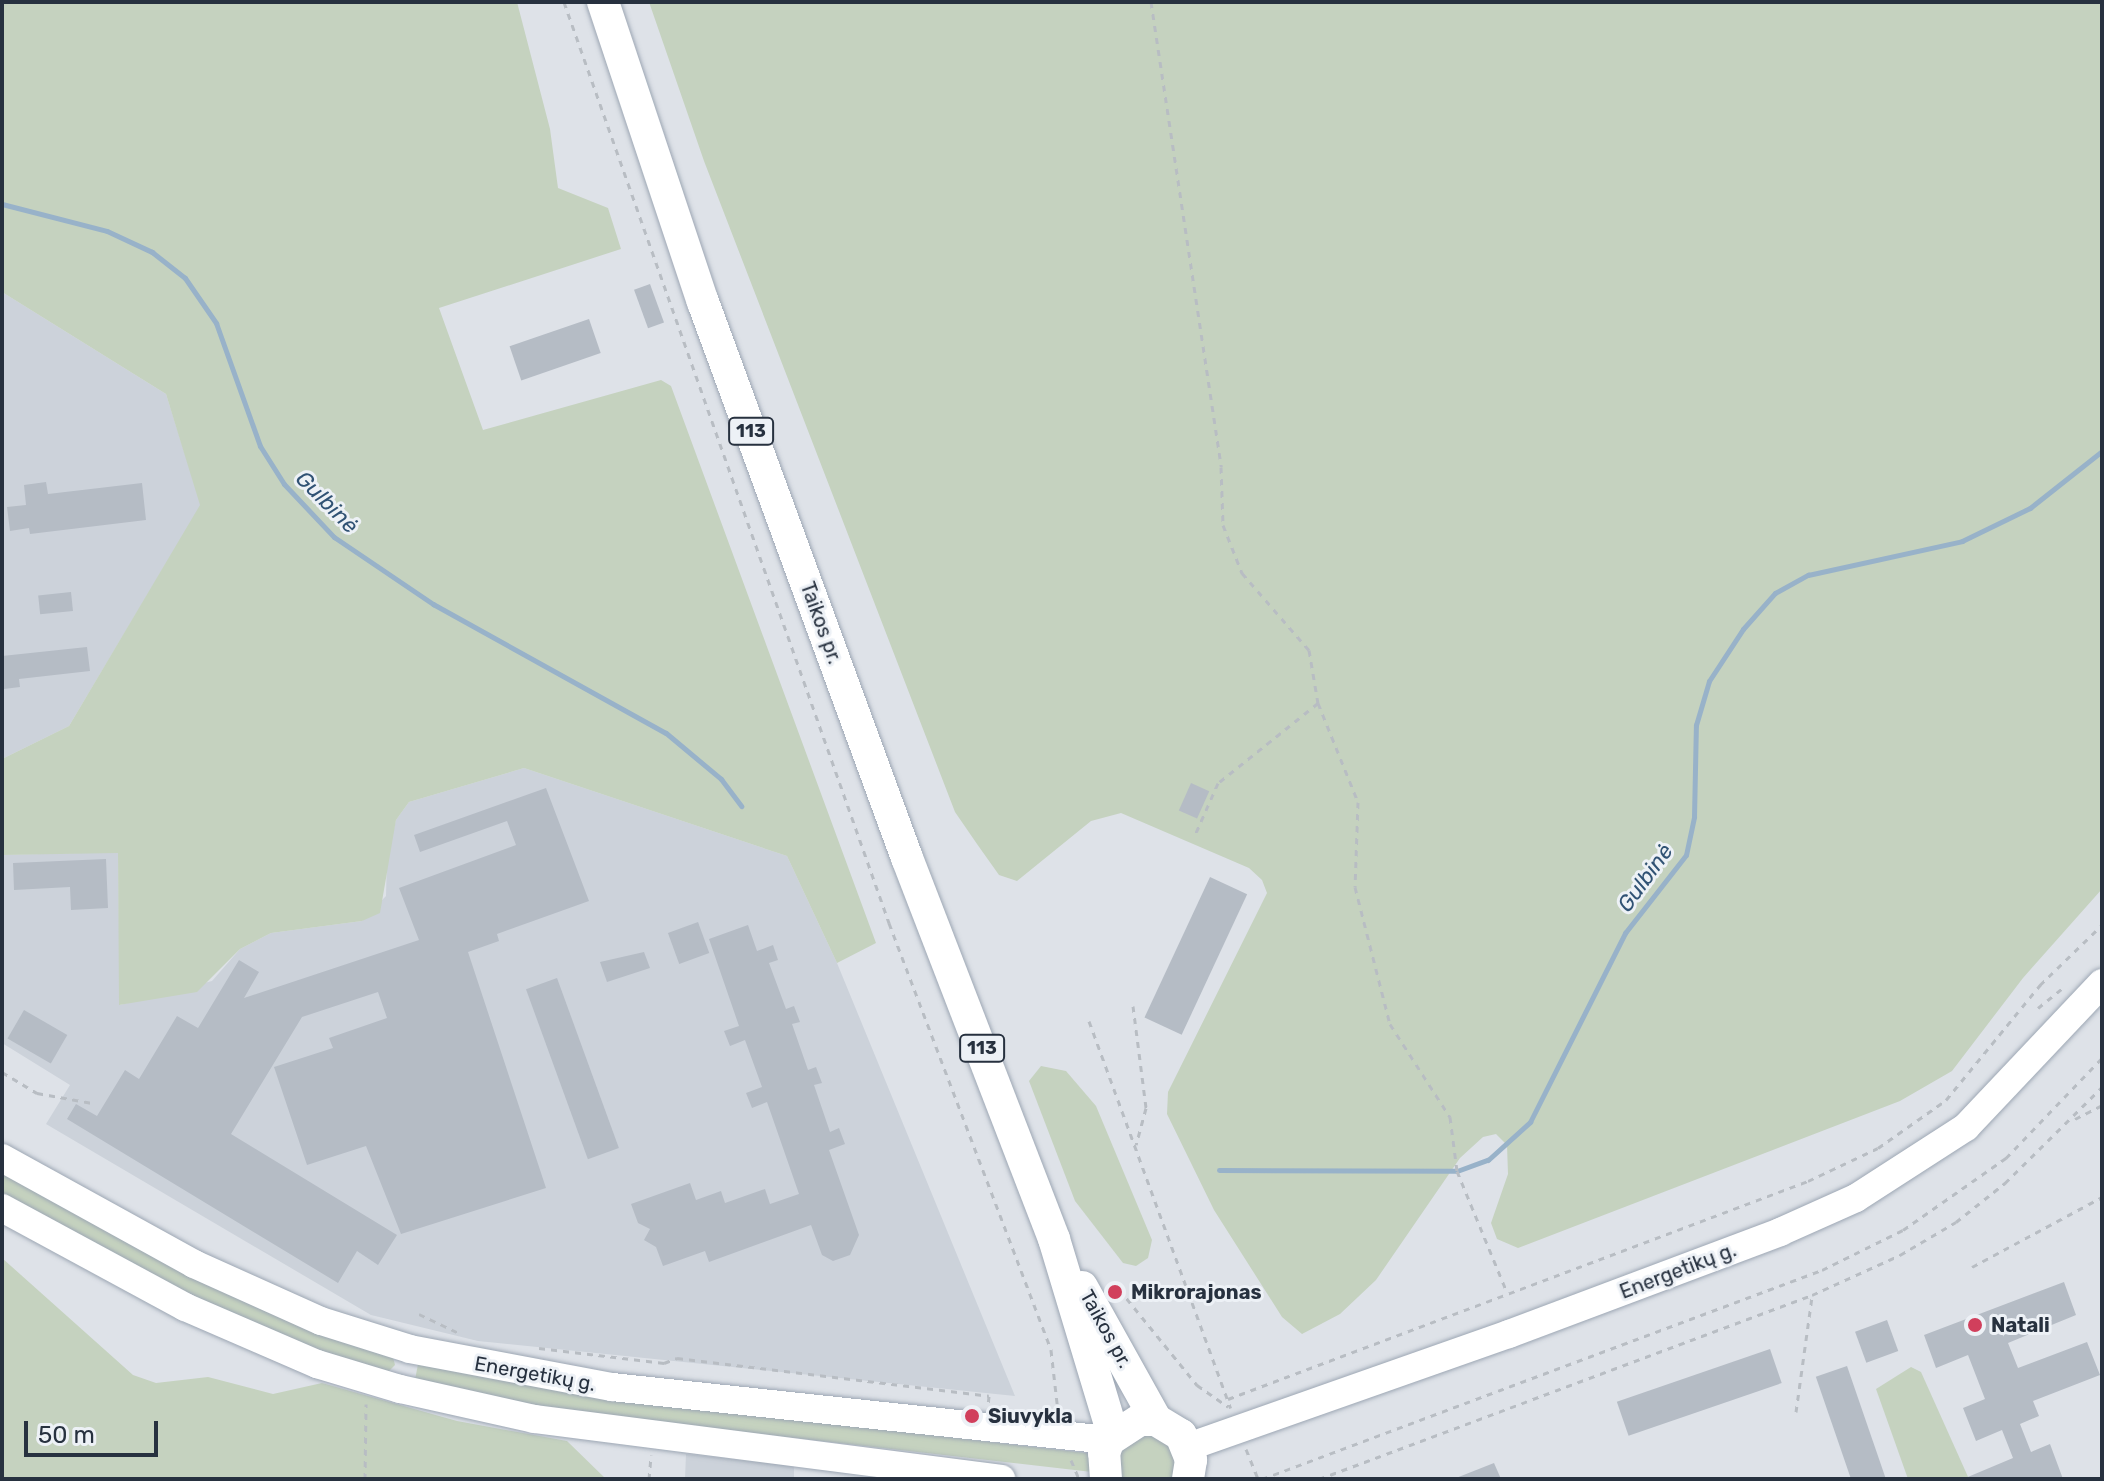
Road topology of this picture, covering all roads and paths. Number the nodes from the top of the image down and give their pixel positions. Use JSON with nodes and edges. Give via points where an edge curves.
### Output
{"nodes":[{"id":1,"x":564,"y":2,"type":"edge"},
{"id":2,"x":603,"y":2,"type":"edge"},
{"id":3,"x":1151,"y":2,"type":"edge"},
{"id":4,"x":1318,"y":703,"type":"junction"},
{"id":5,"x":1195,"y":835,"type":"dead end"},
{"id":6,"x":2102,"y":925,"type":"edge"},
{"id":7,"x":2102,"y":983,"type":"edge"},
{"id":8,"x":1133,"y":1006,"type":"dead end"},
{"id":9,"x":1089,"y":1021,"type":"dead end"},
{"id":10,"x":2102,"y":1058,"type":"edge"},
{"id":11,"x":2,"y":1072,"type":"edge"},
{"id":12,"x":2102,"y":1087,"type":"edge"},
{"id":13,"x":92,"y":1103,"type":"dead end"},
{"id":14,"x":2102,"y":1105,"type":"edge"},
{"id":15,"x":2072,"y":1121,"type":"junction"},
{"id":16,"x":1136,"y":1147,"type":"junction"},
{"id":17,"x":2,"y":1158,"type":"edge"},
{"id":18,"x":2102,"y":1197,"type":"edge"},
{"id":19,"x":2,"y":1208,"type":"edge"},
{"id":20,"x":1054,"y":1239,"type":"junction"},
{"id":21,"x":1972,"y":1267,"type":"dead end"},
{"id":22,"x":1506,"y":1290,"type":"junction"},
{"id":23,"x":1115,"y":1292,"type":"dead end"},
{"id":24,"x":1812,"y":1295,"type":"junction"},
{"id":25,"x":419,"y":1314,"type":"dead end"},
{"id":26,"x":462,"y":1334,"type":"dead end"},
{"id":27,"x":523,"y":1346,"type":"dead end"},
{"id":28,"x":410,"y":1349,"type":"junction"},
{"id":29,"x":368,"y":1381,"type":"junction"},
{"id":30,"x":400,"y":1389,"type":"junction"},
{"id":31,"x":1228,"y":1399,"type":"junction"},
{"id":32,"x":1796,"y":1412,"type":"dead end"},
{"id":33,"x":1235,"y":1418,"type":"junction"},
{"id":34,"x":1156,"y":1420,"type":"junction"},
{"id":35,"x":986,"y":1426,"type":"junction"},
{"id":36,"x":1060,"y":1433,"type":"junction"},
{"id":37,"x":1111,"y":1437,"type":"junction"},
{"id":38,"x":1188,"y":1447,"type":"junction"},
{"id":39,"x":365,"y":1479,"type":"edge"},
{"id":40,"x":1001,"y":1479,"type":"edge"},
{"id":41,"x":1079,"y":1479,"type":"edge"},
{"id":42,"x":1106,"y":1479,"type":"edge"},
{"id":43,"x":1188,"y":1479,"type":"edge"},
{"id":44,"x":1260,"y":1479,"type":"edge"},
{"id":45,"x":1319,"y":1479,"type":"edge"}],
"edges":[{"from":1,"to":36,"type":"path","via":[[889,923],[1051,1350]]},
{"from":2,"to":20,"type":"main road","name":"Taikos pr.","number":"113","via":[[703,302]]},
{"from":3,"to":4,"type":"path","via":[[1221,467],[1223,525],[1242,573],[1309,650]]},
{"from":4,"to":5,"type":"path","via":[[1218,783]]},
{"from":4,"to":22,"type":"path","via":[[1358,802],[1355,887],[1390,1024],[1450,1117],[1457,1171]]},
{"from":6,"to":22,"type":"path","via":[[2040,985],[1946,1100],[1878,1148],[1808,1181]]},
{"from":7,"to":33,"type":"main road","name":"Energetikų g.","via":[[1966,1127],[1856,1198],[1509,1334]]},
{"from":8,"to":16,"type":"path","via":[[1146,1108]]},
{"from":9,"to":16,"type":"path"},
{"from":10,"to":44,"type":"path","via":[[2006,1158],[1903,1230],[1822,1270]]},
{"from":11,"to":13,"type":"path","via":[[37,1093]]},
{"from":12,"to":15,"type":"path"},
{"from":14,"to":15,"type":"path"},
{"from":15,"to":24,"type":"path","via":[[1956,1222],[1900,1255]]},
{"from":16,"to":31,"type":"path"},
{"from":17,"to":28,"type":"main road","name":"Energetikų g.","via":[[206,1270],[321,1321]]},
{"from":18,"to":21,"type":"path"},
{"from":19,"to":29,"type":"main road","via":[[185,1307]]},
{"from":20,"to":34,"type":"main road","name":"Taikos pr.","number":"113"},
{"from":20,"to":37,"type":"main road","name":"Taikos pr.","number":"113"},
{"from":22,"to":31,"type":"path"},
{"from":23,"to":33,"type":"path","via":[[1119,1289],[1197,1385]]},
{"from":24,"to":32,"type":"path"},
{"from":24,"to":45,"type":"path"},
{"from":25,"to":26,"type":"path"},
{"from":27,"to":35,"type":"path","via":[[664,1363],[677,1358],[989,1396]]},
{"from":28,"to":30,"type":"main road"},
{"from":28,"to":35,"type":"main road","name":"Energetikų g.","via":[[612,1387]]},
{"from":29,"to":30,"type":"main road"},
{"from":29,"to":39,"type":"path"},
{"from":30,"to":40,"type":"main road","via":[[534,1419]]},
{"from":31,"to":33,"type":"path"},
{"from":33,"to":38,"type":"main road","name":"Energetikų g."},
{"from":33,"to":44,"type":"path"},
{"from":34,"to":37,"type":"main road","via":[[1125,1425]]},
{"from":34,"to":38,"type":"main road","name":"Taikos pr.","number":"113","via":[[1181,1435]]},
{"from":35,"to":36,"type":"main road","name":"Energetikų g."},
{"from":36,"to":37,"type":"main road","name":"Energetikų g."},
{"from":36,"to":41,"type":"path"},
{"from":37,"to":42,"type":"main road","name":"Taikos pr.","number":"113","via":[[1104,1453]]},
{"from":38,"to":43,"type":"main road"}]}
